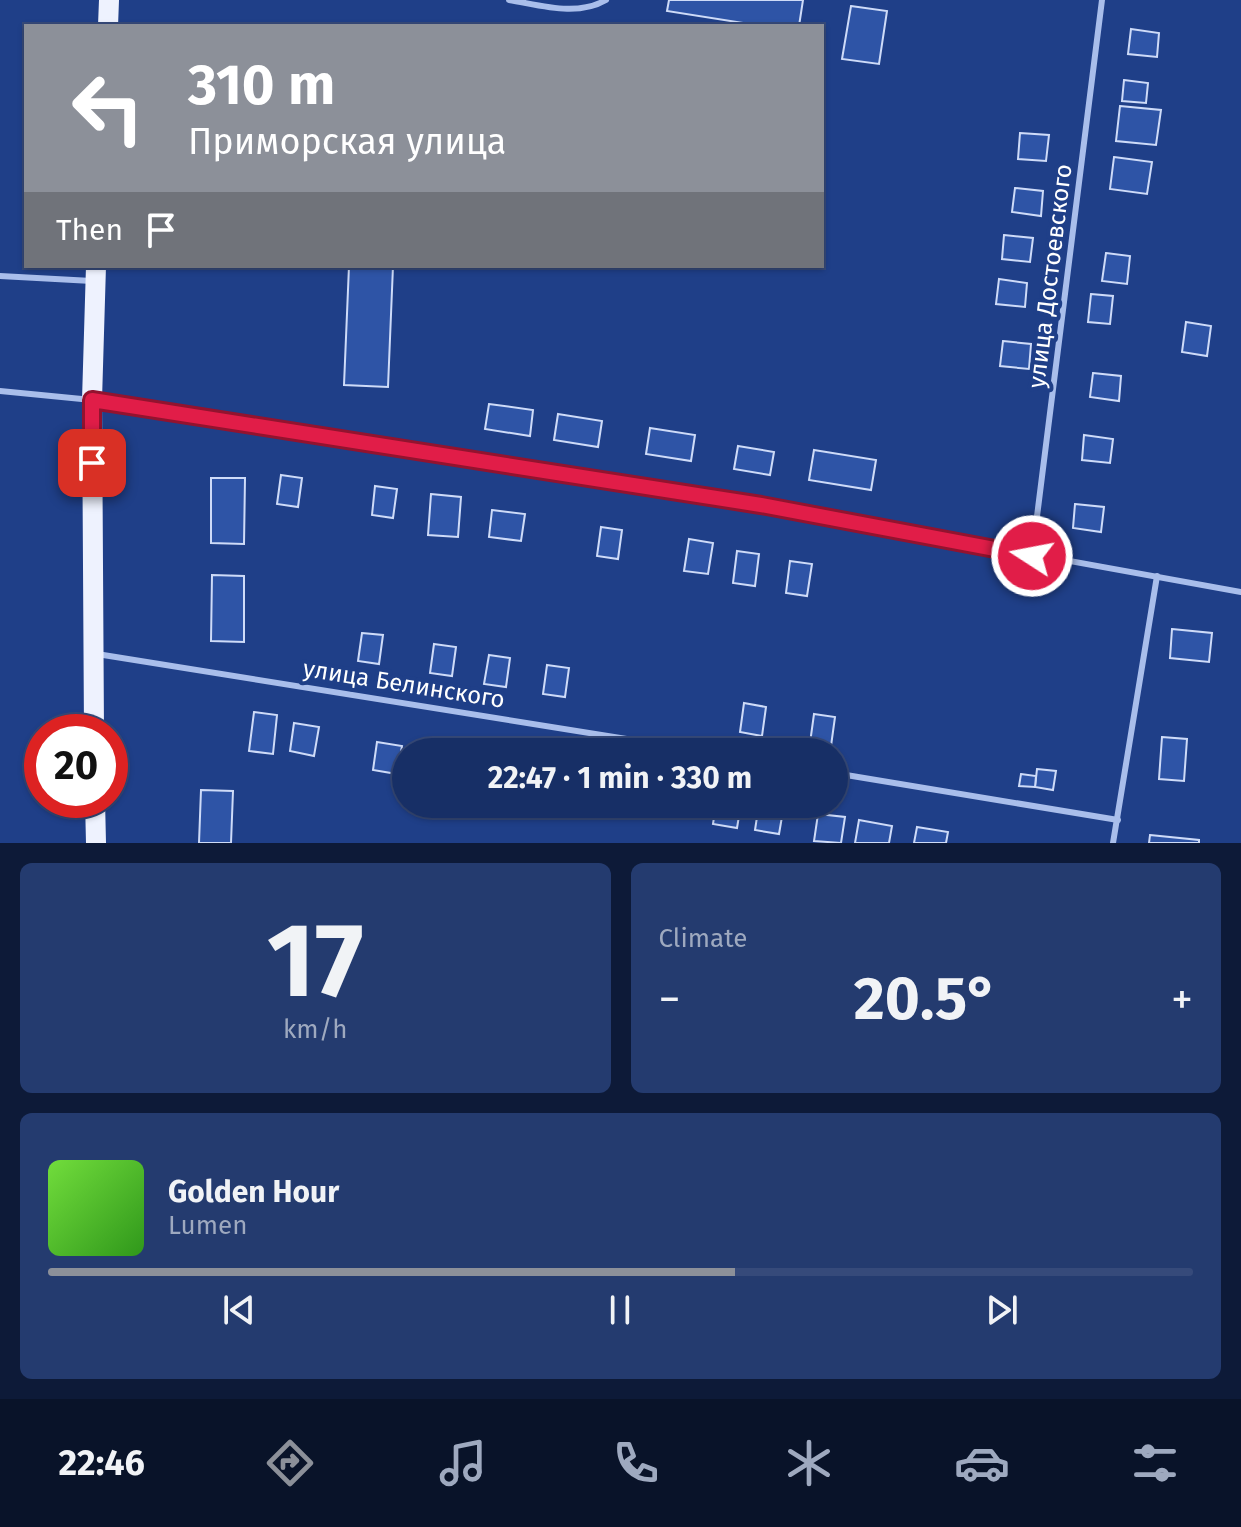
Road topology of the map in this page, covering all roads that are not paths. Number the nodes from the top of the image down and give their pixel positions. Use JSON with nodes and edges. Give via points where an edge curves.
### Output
{"nodes":[{"id":1,"x":109,"y":0,"type":"edge"},
{"id":2,"x":509,"y":0,"type":"edge"},
{"id":3,"x":606,"y":0,"type":"edge"},
{"id":4,"x":1102,"y":0,"type":"edge"},
{"id":5,"x":108,"y":24,"type":"edge"},
{"id":6,"x":96,"y":274,"type":"edge"},
{"id":7,"x":0,"y":276,"type":"edge"},
{"id":8,"x":0,"y":391,"type":"edge"},
{"id":9,"x":92,"y":400,"type":"junction"},
{"id":10,"x":1032,"y":556,"type":"junction"},
{"id":11,"x":1157,"y":576,"type":"junction"},
{"id":12,"x":1241,"y":592,"type":"edge"},
{"id":13,"x":93,"y":653,"type":"junction"},
{"id":14,"x":94,"y":714,"type":"edge"},
{"id":15,"x":621,"y":738,"type":"edge"},
{"id":16,"x":848,"y":775,"type":"edge"},
{"id":17,"x":95,"y":818,"type":"edge"},
{"id":18,"x":1118,"y":820,"type":"junction"},
{"id":19,"x":96,"y":843,"type":"edge"},
{"id":20,"x":1113,"y":843,"type":"edge"}],
"edges":[{"from":1,"to":5,"type":"main road"},
{"from":2,"to":3,"type":"lane","via":[[569,10]]},
{"from":4,"to":10,"type":"lane","name":"улица Достоевского"},
{"from":6,"to":7,"type":"lane"},
{"from":6,"to":9,"type":"main road"},
{"from":8,"to":9,"type":"lane"},
{"from":9,"to":10,"type":"lane","via":[[761,505]]},
{"from":9,"to":13,"type":"main road"},
{"from":10,"to":11,"type":"lane"},
{"from":11,"to":12,"type":"lane"},
{"from":11,"to":18,"type":"lane"},
{"from":13,"to":14,"type":"main road"},
{"from":13,"to":15,"type":"lane","name":"улица Белинского"},
{"from":16,"to":18,"type":"lane"},
{"from":17,"to":19,"type":"main road"},
{"from":18,"to":20,"type":"lane"}]}
